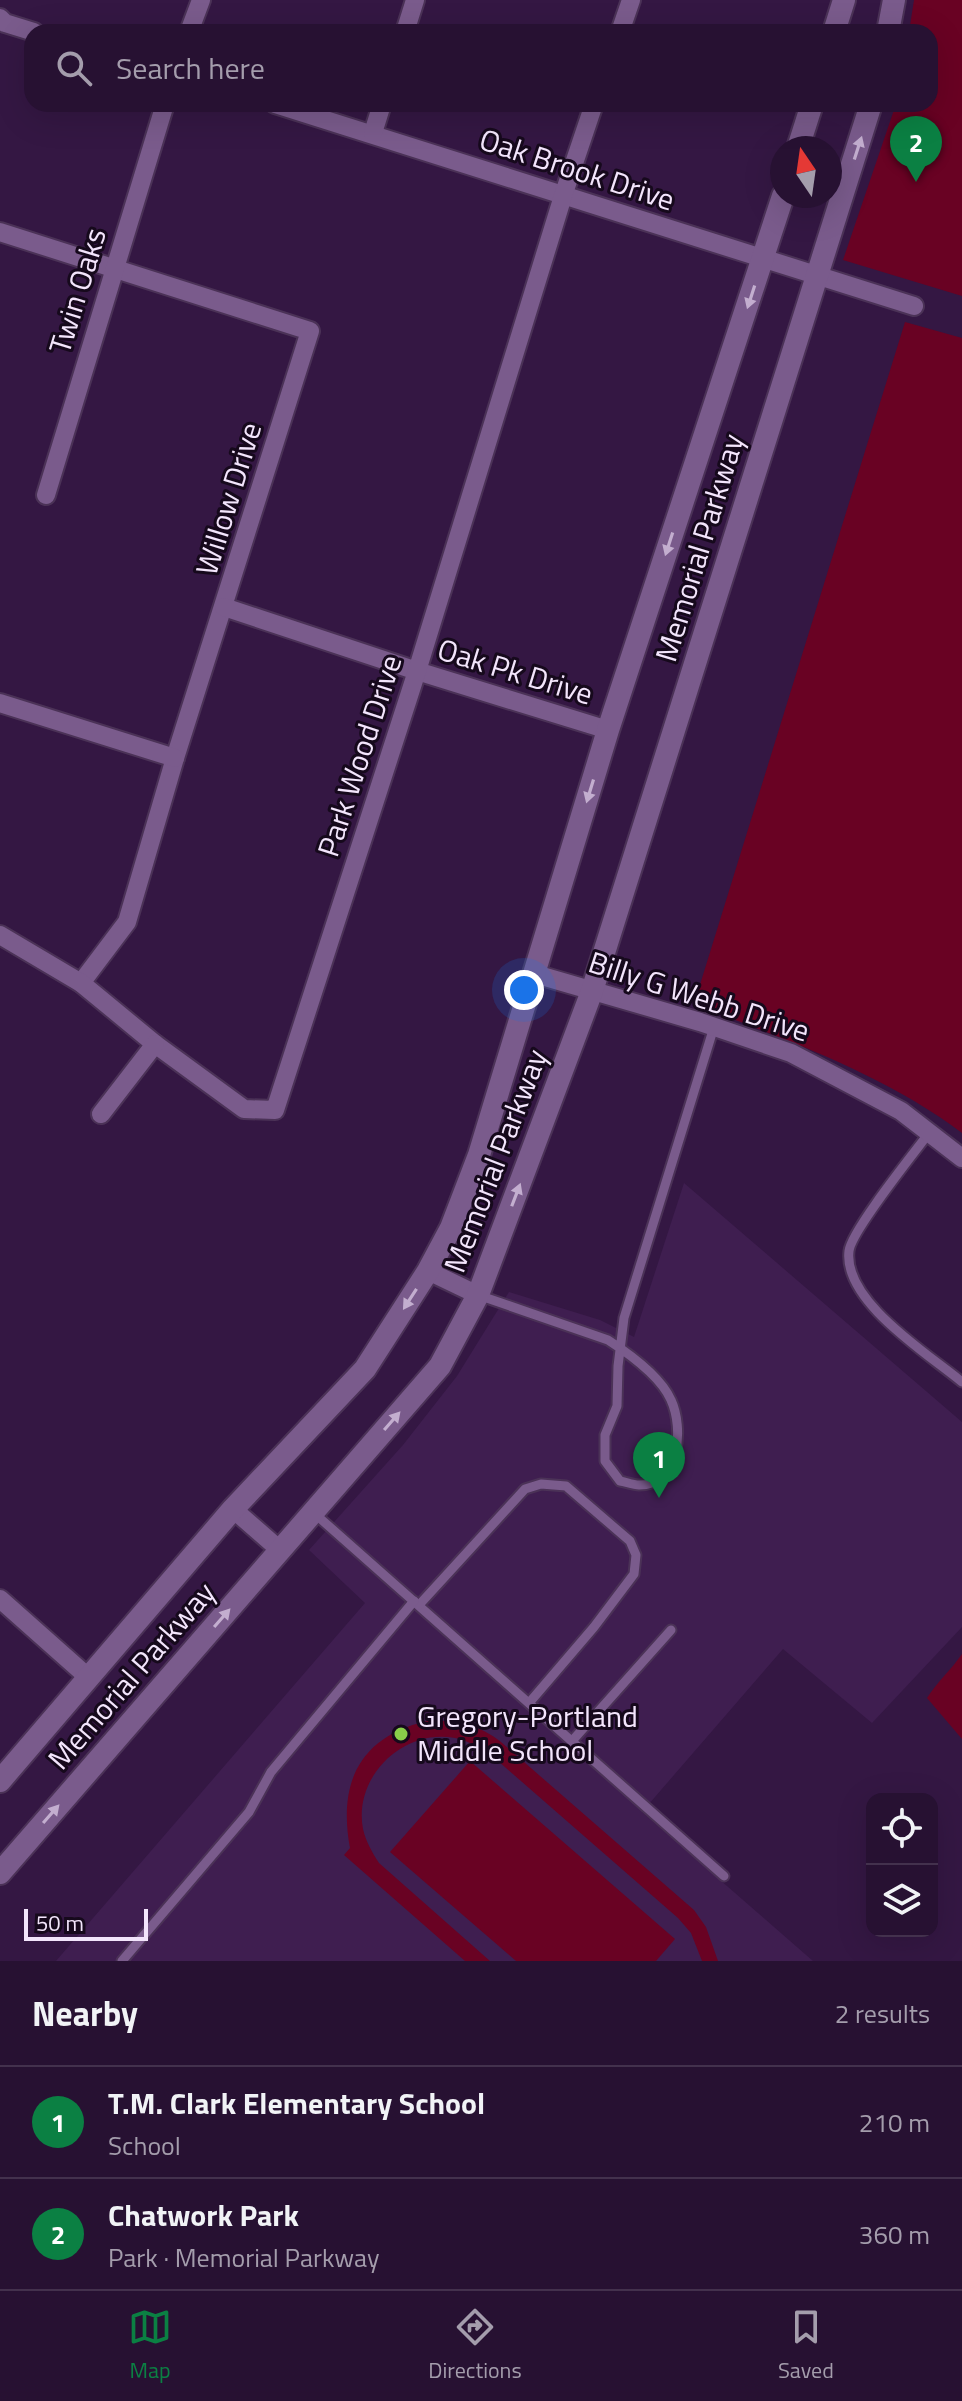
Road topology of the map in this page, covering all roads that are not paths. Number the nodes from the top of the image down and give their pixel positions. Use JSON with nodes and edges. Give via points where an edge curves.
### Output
{"nodes":[{"id":1,"x":201,"y":0,"type":"edge"},
{"id":2,"x":415,"y":0,"type":"edge"},
{"id":3,"x":631,"y":0,"type":"edge"},
{"id":4,"x":844,"y":0,"type":"edge"},
{"id":5,"x":894,"y":0,"type":"edge"},
{"id":6,"x":0,"y":18,"type":"edge"},
{"id":7,"x":192,"y":24,"type":"edge"},
{"id":8,"x":408,"y":24,"type":"edge"},
{"id":9,"x":623,"y":24,"type":"edge"},
{"id":10,"x":836,"y":24,"type":"edge"},
{"id":11,"x":890,"y":24,"type":"edge"},
{"id":12,"x":24,"y":29,"type":"edge"},
{"id":13,"x":163,"y":112,"type":"edge"},
{"id":14,"x":302,"y":112,"type":"edge"},
{"id":15,"x":380,"y":112,"type":"edge"},
{"id":16,"x":591,"y":112,"type":"edge"},
{"id":17,"x":809,"y":112,"type":"edge"},
{"id":18,"x":868,"y":112,"type":"edge"},
{"id":19,"x":373,"y":133,"type":"junction"},
{"id":20,"x":802,"y":136,"type":"edge"},
{"id":21,"x":563,"y":196,"type":"junction"},
{"id":22,"x":779,"y":208,"type":"edge"},
{"id":23,"x":0,"y":232,"type":"edge"},
{"id":24,"x":764,"y":258,"type":"junction"},
{"id":25,"x":114,"y":269,"type":"junction"},
{"id":26,"x":817,"y":275,"type":"junction"},
{"id":27,"x":914,"y":306,"type":"dead end"},
{"id":28,"x":46,"y":495,"type":"dead end"},
{"id":29,"x":224,"y":607,"type":"junction"},
{"id":30,"x":417,"y":671,"type":"junction"},
{"id":31,"x":0,"y":703,"type":"edge"},
{"id":32,"x":608,"y":730,"type":"junction"},
{"id":33,"x":175,"y":758,"type":"junction"},
{"id":34,"x":0,"y":935,"type":"edge"},
{"id":35,"x":535,"y":974,"type":"junction"},
{"id":36,"x":81,"y":983,"type":"junction"},
{"id":37,"x":592,"y":991,"type":"junction"},
{"id":38,"x":714,"y":1027,"type":"junction"},
{"id":39,"x":155,"y":1044,"type":"junction"},
{"id":40,"x":101,"y":1114,"type":"dead end"},
{"id":41,"x":929,"y":1133,"type":"junction"},
{"id":42,"x":962,"y":1158,"type":"edge"},
{"id":43,"x":428,"y":1271,"type":"junction"},
{"id":44,"x":478,"y":1295,"type":"junction"},
{"id":45,"x":621,"y":1348,"type":"junction"},
{"id":46,"x":962,"y":1382,"type":"edge"},
{"id":47,"x":233,"y":1509,"type":"junction"},
{"id":48,"x":314,"y":1513,"type":"junction"},
{"id":49,"x":281,"y":1551,"type":"junction"},
{"id":50,"x":0,"y":1599,"type":"edge"},
{"id":51,"x":416,"y":1603,"type":"junction"},
{"id":52,"x":671,"y":1630,"type":"dead end"},
{"id":53,"x":89,"y":1678,"type":"junction"},
{"id":54,"x":529,"y":1703,"type":"junction"},
{"id":55,"x":572,"y":1741,"type":"junction"},
{"id":56,"x":0,"y":1781,"type":"edge"},
{"id":57,"x":0,"y":1873,"type":"edge"},
{"id":58,"x":724,"y":1876,"type":"dead end"},
{"id":59,"x":122,"y":1961,"type":"edge"}],
"edges":[{"from":1,"to":7,"type":"street"},
{"from":2,"to":8,"type":"street"},
{"from":3,"to":9,"type":"street"},
{"from":4,"to":10,"type":"street"},
{"from":5,"to":11,"type":"street"},
{"from":6,"to":12,"type":"street"},
{"from":13,"to":25,"type":"street","name":"Twin Oaks"},
{"from":14,"to":19,"type":"street","name":"Oak Brook Drive"},
{"from":15,"to":19,"type":"street"},
{"from":16,"to":21,"type":"street","name":"Park Wood Drive"},
{"from":17,"to":20,"type":"street"},
{"from":26,"to":18,"type":"street","name":"Memorial Parkway","one_way":true},
{"from":19,"to":21,"type":"street","name":"Oak Brook Drive"},
{"from":21,"to":24,"type":"street","name":"Oak Brook Drive"},
{"from":21,"to":30,"type":"street","name":"Park Wood Drive"},
{"from":22,"to":24,"type":"street","name":"Memorial Parkway"},
{"from":23,"to":25,"type":"street","name":"Willow Drive"},
{"from":24,"to":26,"type":"street","name":"Oak Brook Drive"},
{"from":24,"to":32,"type":"street","name":"Memorial Parkway","one_way":true},
{"from":25,"to":28,"type":"street","name":"Twin Oaks"},
{"from":25,"to":29,"type":"street","name":"Willow Drive","via":[[310,331]]},
{"from":26,"to":27,"type":"street","name":"Oak Brook Drive"},
{"from":26,"to":37,"type":"street","name":"Memorial Parkway"},
{"from":29,"to":30,"type":"street","name":"Oak Pk Drive"},
{"from":29,"to":33,"type":"street","name":"Willow Drive"},
{"from":30,"to":32,"type":"street","name":"Oak Pk Drive"},
{"from":30,"to":39,"type":"street","name":"Park Wood Drive","via":[[275,1110],[244,1109]]},
{"from":31,"to":33,"type":"street"},
{"from":32,"to":35,"type":"street","name":"Memorial Parkway","one_way":true},
{"from":33,"to":36,"type":"street","name":"Willow Drive","via":[[127,922]]},
{"from":34,"to":36,"type":"street","name":"Park Wood Drive"},
{"from":35,"to":37,"type":"street","name":"Billy G Webb Drive"},
{"from":35,"to":43,"type":"street","name":"Memorial Parkway","via":[[479,1155]]},
{"from":36,"to":39,"type":"street","name":"Park Wood Drive"},
{"from":37,"to":38,"type":"street","name":"Billy G Webb Drive"},
{"from":44,"to":37,"type":"street","name":"Memorial Parkway","one_way":true},
{"from":38,"to":41,"type":"street","name":"Billy G Webb Drive","via":[[791,1053],[901,1111]]},
{"from":38,"to":45,"type":"lane","via":[[624,1318]]},
{"from":39,"to":40,"type":"street"},
{"from":41,"to":42,"type":"street","name":"Billy G Webb Drive"},
{"from":41,"to":46,"type":"lane","via":[[849,1247],[849,1272],[874,1310]]},
{"from":43,"to":44,"type":"street"},
{"from":43,"to":47,"type":"street","name":"Memorial Parkway","one_way":true,"via":[[365,1369]]},
{"from":44,"to":45,"type":"lane"},
{"from":48,"to":44,"type":"street","name":"Memorial Parkway","one_way":true,"via":[[440,1366]]},
{"from":45,"to":45,"type":"lane","via":[[671,1399],[679,1434],[674,1460],[660,1478],[640,1485],[620,1481],[605,1461],[605,1435],[617,1406]]},
{"from":47,"to":49,"type":"street"},
{"from":47,"to":53,"type":"street","name":"Memorial Parkway"},
{"from":48,"to":49,"type":"street","name":"Memorial Parkway"},
{"from":48,"to":51,"type":"lane"},
{"from":57,"to":49,"type":"street","name":"Memorial Parkway","one_way":true},
{"from":50,"to":53,"type":"street"},
{"from":51,"to":54,"type":"lane"},
{"from":51,"to":54,"type":"lane","via":[[525,1489],[541,1484],[566,1486],[630,1541],[636,1555],[634,1574]]},
{"from":51,"to":59,"type":"lane","via":[[271,1772],[249,1812]]},
{"from":52,"to":55,"type":"lane"},
{"from":53,"to":56,"type":"street","name":"Memorial Parkway"},
{"from":54,"to":55,"type":"lane"},
{"from":55,"to":58,"type":"lane"}]}
